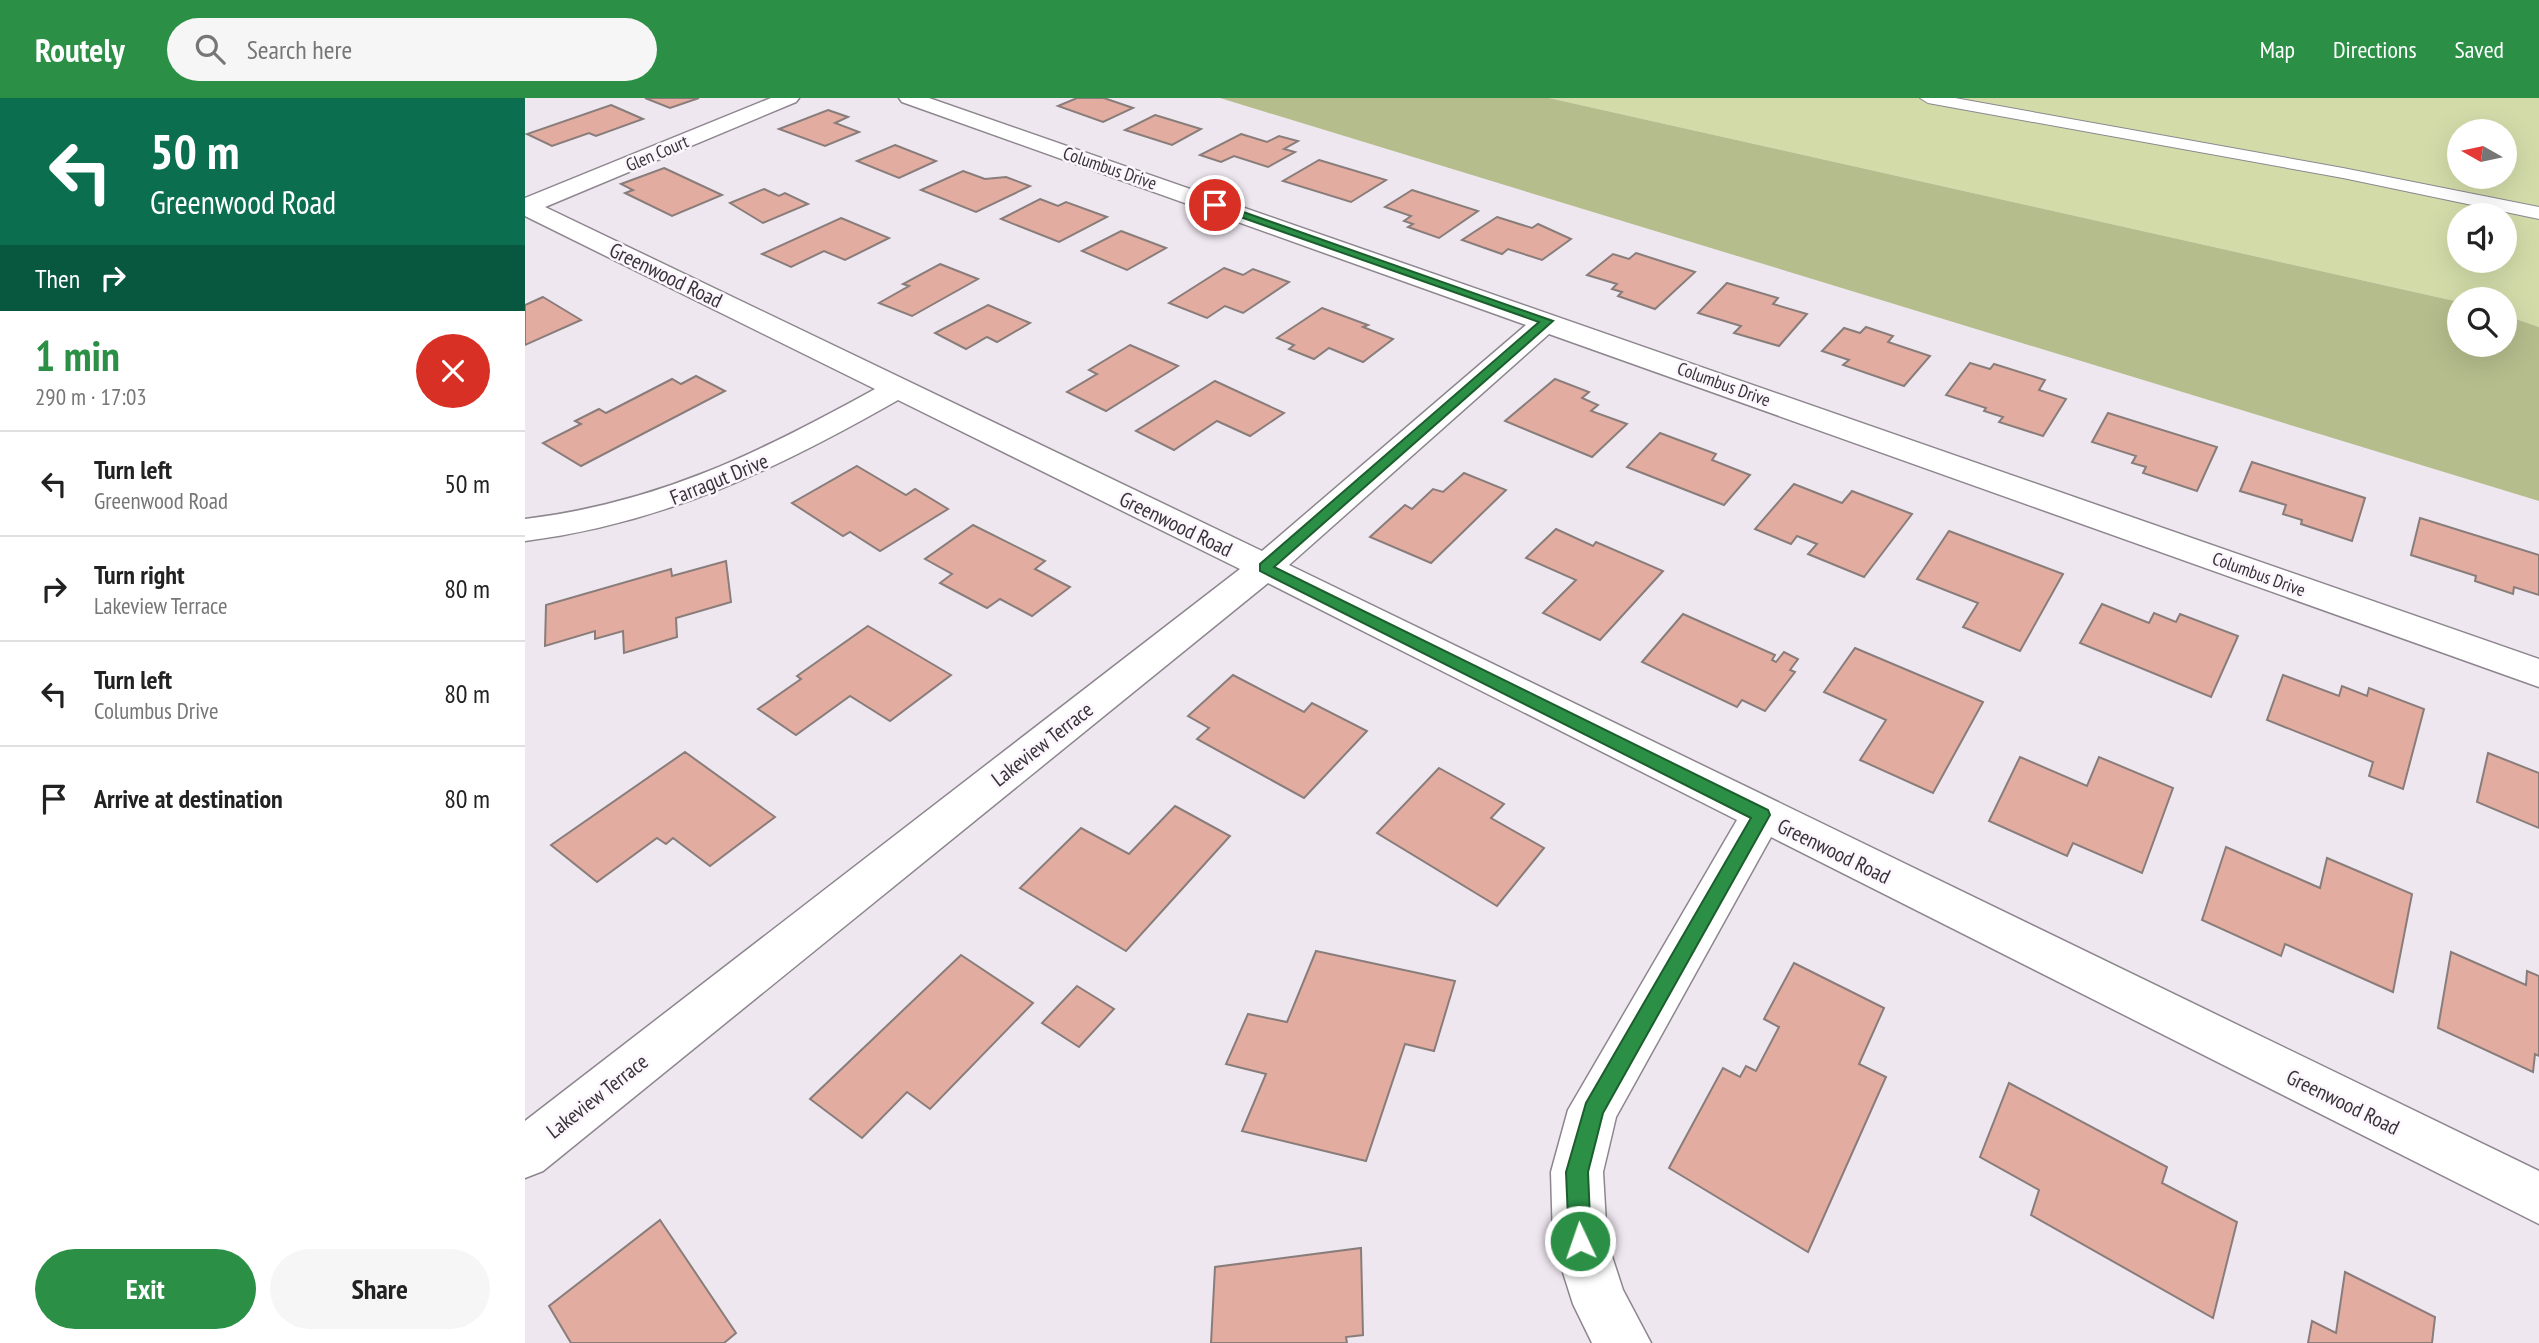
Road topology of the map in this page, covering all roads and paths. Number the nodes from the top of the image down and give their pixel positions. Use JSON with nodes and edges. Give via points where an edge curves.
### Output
{"nodes":[{"id":1,"x":789,"y":98,"type":"edge"},
{"id":2,"x":909,"y":98,"type":"edge"},
{"id":3,"x":1928,"y":98,"type":"edge"},
{"id":4,"x":526,"y":207,"type":"edge"},
{"id":5,"x":2539,"y":213,"type":"edge"},
{"id":6,"x":1547,"y":321,"type":"junction"},
{"id":7,"x":898,"y":388,"type":"junction"},
{"id":8,"x":525,"y":530,"type":"edge"},
{"id":9,"x":1265,"y":568,"type":"junction"},
{"id":10,"x":2539,"y":673,"type":"edge"},
{"id":11,"x":1762,"y":815,"type":"junction"},
{"id":12,"x":525,"y":1153,"type":"edge"},
{"id":13,"x":2539,"y":1198,"type":"edge"},
{"id":14,"x":1623,"y":1343,"type":"edge"}],
"edges":[{"from":1,"to":4,"type":"street","name":"Glen Court"},
{"from":2,"to":6,"type":"street","name":"Columbus Drive"},
{"from":3,"to":5,"type":"lane"},
{"from":4,"to":7,"type":"street","name":"Greenwood Road"},
{"from":6,"to":9,"type":"street","name":"Lakeview Terrace"},
{"from":6,"to":10,"type":"street","name":"Columbus Drive"},
{"from":7,"to":8,"type":"street","name":"Farragut Drive","via":[[792,449],[677,497],[605,517]]},
{"from":7,"to":9,"type":"street","name":"Greenwood Road"},
{"from":9,"to":11,"type":"street","name":"Greenwood Road"},
{"from":9,"to":12,"type":"street","name":"Lakeview Terrace"},
{"from":11,"to":13,"type":"street","name":"Greenwood Road"},
{"from":11,"to":14,"type":"street","via":[[1593,1110],[1577,1172],[1580,1241],[1600,1304]]}]}
